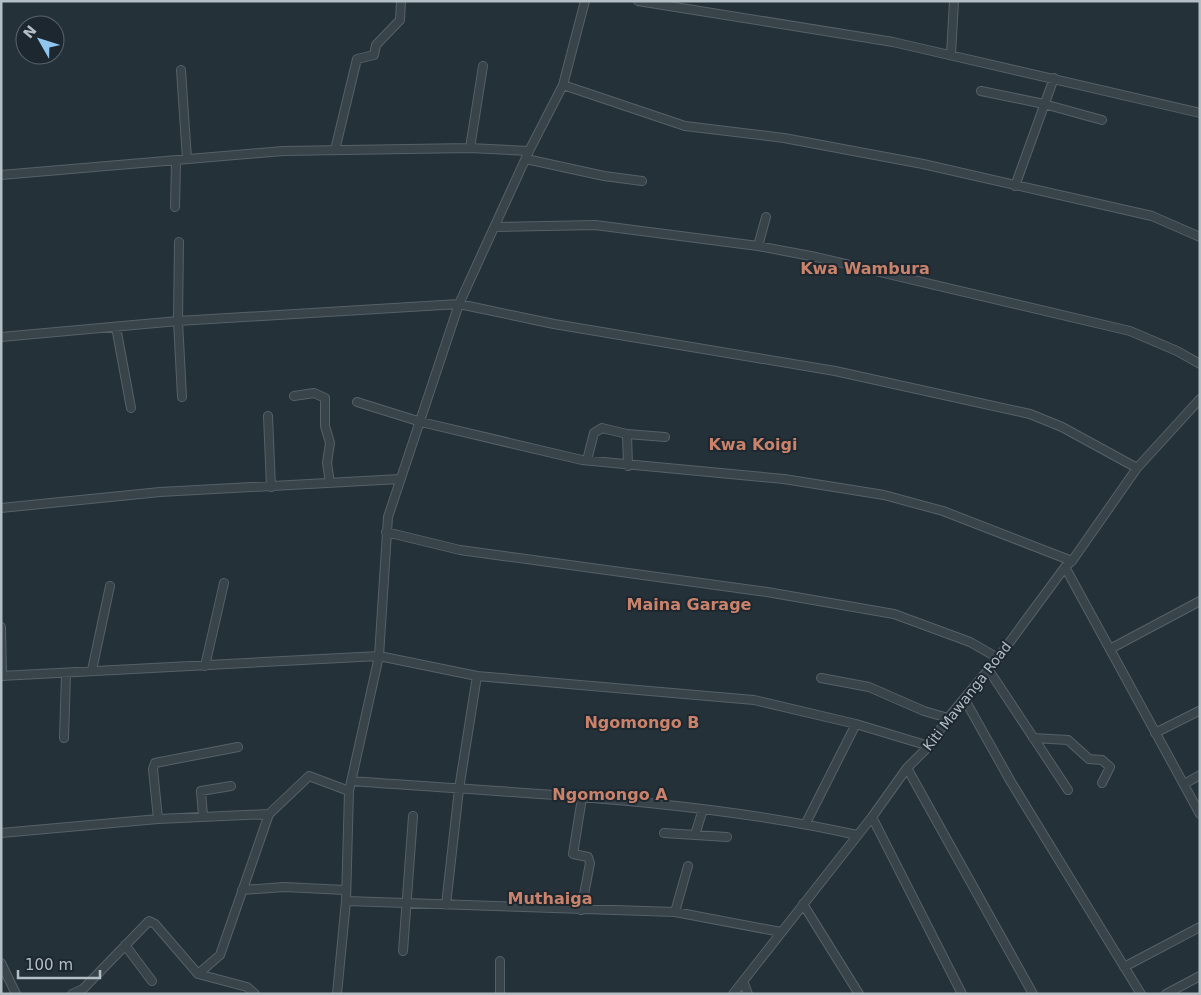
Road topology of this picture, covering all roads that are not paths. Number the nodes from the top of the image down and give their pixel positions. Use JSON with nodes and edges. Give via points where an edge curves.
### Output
{"nodes":[{"id":1,"x":401,"y":1,"type":"edge"},
{"id":2,"x":586,"y":1,"type":"edge"},
{"id":3,"x":638,"y":1,"type":"edge"},
{"id":4,"x":954,"y":1,"type":"edge"},
{"id":5,"x":951,"y":54,"type":"junction"},
{"id":6,"x":483,"y":66,"type":"dead end"},
{"id":7,"x":181,"y":70,"type":"dead end"},
{"id":8,"x":1054,"y":78,"type":"junction"},
{"id":9,"x":563,"y":85,"type":"junction"},
{"id":10,"x":981,"y":91,"type":"dead end"},
{"id":11,"x":1044,"y":104,"type":"junction"},
{"id":12,"x":1200,"y":113,"type":"edge"},
{"id":13,"x":1102,"y":120,"type":"dead end"},
{"id":14,"x":470,"y":148,"type":"junction"},
{"id":15,"x":335,"y":150,"type":"junction"},
{"id":16,"x":529,"y":150,"type":"junction"},
{"id":17,"x":187,"y":159,"type":"junction"},
{"id":18,"x":526,"y":159,"type":"junction"},
{"id":19,"x":176,"y":162,"type":"junction"},
{"id":20,"x":1,"y":175,"type":"edge"},
{"id":21,"x":642,"y":181,"type":"dead end"},
{"id":22,"x":1015,"y":186,"type":"junction"},
{"id":23,"x":175,"y":207,"type":"dead end"},
{"id":24,"x":766,"y":217,"type":"dead end"},
{"id":25,"x":495,"y":227,"type":"junction"},
{"id":26,"x":1200,"y":238,"type":"edge"},
{"id":27,"x":179,"y":242,"type":"dead end"},
{"id":28,"x":758,"y":246,"type":"junction"},
{"id":29,"x":459,"y":304,"type":"junction"},
{"id":30,"x":178,"y":321,"type":"junction"},
{"id":31,"x":116,"y":327,"type":"junction"},
{"id":32,"x":1,"y":337,"type":"edge"},
{"id":33,"x":1200,"y":364,"type":"edge"},
{"id":34,"x":294,"y":396,"type":"dead end"},
{"id":35,"x":182,"y":397,"type":"dead end"},
{"id":36,"x":1200,"y":399,"type":"edge"},
{"id":37,"x":357,"y":402,"type":"dead end"},
{"id":38,"x":131,"y":408,"type":"dead end"},
{"id":39,"x":268,"y":416,"type":"dead end"},
{"id":40,"x":421,"y":422,"type":"junction"},
{"id":41,"x":627,"y":434,"type":"junction"},
{"id":42,"x":665,"y":437,"type":"dead end"},
{"id":43,"x":586,"y":460,"type":"junction"},
{"id":44,"x":628,"y":466,"type":"junction"},
{"id":45,"x":1137,"y":468,"type":"junction"},
{"id":46,"x":400,"y":479,"type":"junction"},
{"id":47,"x":330,"y":483,"type":"junction"},
{"id":48,"x":271,"y":487,"type":"junction"},
{"id":49,"x":1,"y":508,"type":"edge"},
{"id":50,"x":386,"y":532,"type":"junction"},
{"id":51,"x":1072,"y":561,"type":"junction"},
{"id":52,"x":1065,"y":568,"type":"junction"},
{"id":53,"x":224,"y":583,"type":"dead end"},
{"id":54,"x":110,"y":586,"type":"dead end"},
{"id":55,"x":1200,"y":601,"type":"edge"},
{"id":56,"x":1,"y":627,"type":"edge"},
{"id":57,"x":1110,"y":649,"type":"junction"},
{"id":58,"x":379,"y":656,"type":"junction"},
{"id":59,"x":998,"y":658,"type":"junction"},
{"id":60,"x":205,"y":666,"type":"junction"},
{"id":61,"x":988,"y":669,"type":"junction"},
{"id":62,"x":92,"y":670,"type":"junction"},
{"id":63,"x":66,"y":674,"type":"junction"},
{"id":64,"x":2,"y":676,"type":"edge"},
{"id":65,"x":477,"y":676,"type":"junction"},
{"id":66,"x":821,"y":678,"type":"dead end"},
{"id":67,"x":965,"y":700,"type":"junction"},
{"id":68,"x":1199,"y":711,"type":"edge"},
{"id":69,"x":948,"y":718,"type":"junction"},
{"id":70,"x":856,"y":724,"type":"junction"},
{"id":71,"x":1155,"y":733,"type":"junction"},
{"id":72,"x":64,"y":738,"type":"dead end"},
{"id":73,"x":1034,"y":738,"type":"junction"},
{"id":74,"x":929,"y":746,"type":"junction"},
{"id":75,"x":238,"y":747,"type":"dead end"},
{"id":76,"x":908,"y":768,"type":"junction"},
{"id":77,"x":1200,"y":775,"type":"edge"},
{"id":78,"x":352,"y":781,"type":"junction"},
{"id":79,"x":1102,"y":783,"type":"dead end"},
{"id":80,"x":1184,"y":784,"type":"junction"},
{"id":81,"x":231,"y":786,"type":"dead end"},
{"id":82,"x":459,"y":789,"type":"junction"},
{"id":83,"x":1068,"y":790,"type":"dead end"},
{"id":84,"x":349,"y":791,"type":"junction"},
{"id":85,"x":582,"y":798,"type":"junction"},
{"id":86,"x":703,"y":809,"type":"junction"},
{"id":87,"x":269,"y":814,"type":"junction"},
{"id":88,"x":1200,"y":814,"type":"edge"},
{"id":89,"x":203,"y":816,"type":"junction"},
{"id":90,"x":413,"y":816,"type":"dead end"},
{"id":91,"x":872,"y":816,"type":"junction"},
{"id":92,"x":158,"y":819,"type":"junction"},
{"id":93,"x":806,"y":823,"type":"junction"},
{"id":94,"x":1,"y":833,"type":"edge"},
{"id":95,"x":664,"y":833,"type":"dead end"},
{"id":96,"x":695,"y":835,"type":"junction"},
{"id":97,"x":857,"y":835,"type":"junction"},
{"id":98,"x":727,"y":838,"type":"dead end"},
{"id":99,"x":688,"y":866,"type":"dead end"},
{"id":100,"x":242,"y":890,"type":"junction"},
{"id":101,"x":345,"y":890,"type":"junction"},
{"id":102,"x":346,"y":901,"type":"junction"},
{"id":103,"x":408,"y":903,"type":"junction"},
{"id":104,"x":803,"y":904,"type":"junction"},
{"id":105,"x":446,"y":905,"type":"junction"},
{"id":106,"x":581,"y":910,"type":"junction"},
{"id":107,"x":675,"y":912,"type":"junction"},
{"id":108,"x":1200,"y":927,"type":"edge"},
{"id":109,"x":781,"y":932,"type":"junction"},
{"id":110,"x":125,"y":945,"type":"junction"},
{"id":111,"x":403,"y":951,"type":"dead end"},
{"id":112,"x":500,"y":961,"type":"dead end"},
{"id":113,"x":1,"y":963,"type":"edge"},
{"id":114,"x":1124,"y":967,"type":"junction"},
{"id":115,"x":198,"y":974,"type":"junction"},
{"id":116,"x":1200,"y":976,"type":"edge"},
{"id":117,"x":152,"y":980,"type":"dead end"},
{"id":118,"x":743,"y":981,"type":"junction"},
{"id":119,"x":16,"y":994,"type":"edge"},
{"id":120,"x":72,"y":994,"type":"edge"},
{"id":121,"x":255,"y":994,"type":"edge"},
{"id":122,"x":337,"y":994,"type":"edge"},
{"id":123,"x":500,"y":994,"type":"edge"},
{"id":124,"x":732,"y":994,"type":"edge"},
{"id":125,"x":748,"y":994,"type":"edge"},
{"id":126,"x":859,"y":994,"type":"edge"},
{"id":127,"x":962,"y":994,"type":"edge"},
{"id":128,"x":1033,"y":994,"type":"edge"},
{"id":129,"x":1141,"y":994,"type":"edge"},
{"id":130,"x":1166,"y":994,"type":"edge"}],
"edges":[{"from":1,"to":15,"type":"street","via":[[400,20],[376,45],[374,55],[357,59]]},
{"from":2,"to":9,"type":"street"},
{"from":3,"to":5,"type":"street"},
{"from":4,"to":5,"type":"street"},
{"from":5,"to":8,"type":"street"},
{"from":6,"to":14,"type":"street"},
{"from":7,"to":17,"type":"street"},
{"from":8,"to":11,"type":"street"},
{"from":8,"to":12,"type":"street"},
{"from":9,"to":16,"type":"street"},
{"from":9,"to":22,"type":"street","via":[[685,126],[843,148]]},
{"from":10,"to":11,"type":"street"},
{"from":11,"to":13,"type":"street"},
{"from":11,"to":22,"type":"street"},
{"from":14,"to":15,"type":"street"},
{"from":14,"to":16,"type":"street"},
{"from":15,"to":17,"type":"street"},
{"from":16,"to":18,"type":"street"},
{"from":17,"to":19,"type":"street"},
{"from":18,"to":21,"type":"street"},
{"from":18,"to":25,"type":"street"},
{"from":19,"to":20,"type":"street"},
{"from":19,"to":23,"type":"street"},
{"from":22,"to":26,"type":"street","via":[[1152,216]]},
{"from":24,"to":28,"type":"street"},
{"from":25,"to":28,"type":"street","via":[[595,225]]},
{"from":25,"to":29,"type":"street"},
{"from":27,"to":30,"type":"street"},
{"from":28,"to":33,"type":"street","via":[[1130,331]]},
{"from":29,"to":30,"type":"street"},
{"from":29,"to":40,"type":"street"},
{"from":29,"to":45,"type":"street","via":[[554,324],[835,371],[1030,414],[1062,426]]},
{"from":30,"to":31,"type":"street"},
{"from":30,"to":35,"type":"street"},
{"from":31,"to":32,"type":"street"},
{"from":31,"to":38,"type":"street"},
{"from":34,"to":47,"type":"street","via":[[314,393],[325,398]]},
{"from":36,"to":45,"type":"street","name":"Kiti Mawanga Road"},
{"from":37,"to":40,"type":"street"},
{"from":39,"to":48,"type":"street"},
{"from":40,"to":43,"type":"street"},
{"from":40,"to":46,"type":"street"},
{"from":41,"to":42,"type":"street"},
{"from":41,"to":43,"type":"street","via":[[608,428],[597,431]]},
{"from":41,"to":44,"type":"street"},
{"from":43,"to":44,"type":"street"},
{"from":44,"to":51,"type":"street","via":[[784,480],[884,495],[943,511]]},
{"from":45,"to":51,"type":"street","name":"Kiti Mawanga Road"},
{"from":46,"to":47,"type":"street"},
{"from":46,"to":50,"type":"street"},
{"from":47,"to":48,"type":"street"},
{"from":48,"to":49,"type":"street","via":[[160,492]]},
{"from":50,"to":58,"type":"street"},
{"from":50,"to":59,"type":"street","via":[[460,550],[767,592],[894,614],[970,642]]},
{"from":51,"to":52,"type":"street","name":"Kiti Mawanga Road"},
{"from":52,"to":57,"type":"street"},
{"from":52,"to":59,"type":"street","name":"Kiti Mawanga Road"},
{"from":53,"to":60,"type":"street"},
{"from":54,"to":62,"type":"street"},
{"from":55,"to":57,"type":"street"},
{"from":56,"to":64,"type":"street"},
{"from":57,"to":71,"type":"street"},
{"from":58,"to":60,"type":"street"},
{"from":58,"to":65,"type":"street"},
{"from":58,"to":78,"type":"street"},
{"from":59,"to":61,"type":"street","name":"Kiti Mawanga Road"},
{"from":60,"to":62,"type":"street"},
{"from":61,"to":67,"type":"street","name":"Kiti Mawanga Road"},
{"from":61,"to":73,"type":"street"},
{"from":62,"to":63,"type":"street"},
{"from":63,"to":64,"type":"street"},
{"from":63,"to":72,"type":"street"},
{"from":65,"to":70,"type":"street","via":[[754,700]]},
{"from":65,"to":82,"type":"street"},
{"from":66,"to":69,"type":"street","via":[[869,687]]},
{"from":67,"to":69,"type":"street","name":"Kiti Mawanga Road"},
{"from":67,"to":114,"type":"street"},
{"from":68,"to":71,"type":"street"},
{"from":69,"to":74,"type":"street","name":"Kiti Mawanga Road"},
{"from":70,"to":74,"type":"street"},
{"from":70,"to":93,"type":"street"},
{"from":71,"to":80,"type":"street"},
{"from":73,"to":79,"type":"street","via":[[1068,740],[1089,759],[1102,760],[1110,767]]},
{"from":73,"to":83,"type":"street"},
{"from":74,"to":76,"type":"street","name":"Kiti Mawanga Road"},
{"from":75,"to":92,"type":"street","via":[[155,763]]},
{"from":76,"to":91,"type":"street","name":"Kiti Mawanga Road"},
{"from":76,"to":128,"type":"street"},
{"from":77,"to":80,"type":"street"},
{"from":78,"to":82,"type":"street"},
{"from":78,"to":84,"type":"street"},
{"from":80,"to":88,"type":"street"},
{"from":81,"to":89,"type":"street","via":[[201,791]]},
{"from":82,"to":85,"type":"street"},
{"from":82,"to":105,"type":"street"},
{"from":84,"to":87,"type":"street","via":[[309,776]]},
{"from":84,"to":101,"type":"street"},
{"from":85,"to":86,"type":"street"},
{"from":85,"to":106,"type":"street","via":[[573,854],[588,856],[590,863]]},
{"from":86,"to":93,"type":"street"},
{"from":86,"to":96,"type":"street"},
{"from":87,"to":89,"type":"street"},
{"from":87,"to":100,"type":"street"},
{"from":89,"to":92,"type":"street"},
{"from":90,"to":103,"type":"street"},
{"from":91,"to":97,"type":"street","name":"Kiti Mawanga Road"},
{"from":91,"to":127,"type":"street"},
{"from":92,"to":94,"type":"street"},
{"from":93,"to":97,"type":"street"},
{"from":95,"to":96,"type":"street"},
{"from":96,"to":98,"type":"street"},
{"from":97,"to":104,"type":"street","name":"Kiti Mawanga Road"},
{"from":99,"to":107,"type":"street"},
{"from":100,"to":101,"type":"street","via":[[284,887]]},
{"from":100,"to":115,"type":"street","via":[[220,955]]},
{"from":101,"to":102,"type":"street"},
{"from":102,"to":103,"type":"street"},
{"from":102,"to":122,"type":"street"},
{"from":103,"to":105,"type":"street"},
{"from":103,"to":111,"type":"street"},
{"from":104,"to":109,"type":"street","name":"Kiti Mawanga Road"},
{"from":104,"to":126,"type":"street"},
{"from":105,"to":106,"type":"street"},
{"from":106,"to":107,"type":"street"},
{"from":107,"to":109,"type":"street"},
{"from":108,"to":114,"type":"street"},
{"from":109,"to":118,"type":"street","name":"Kiti Mawanga Road"},
{"from":110,"to":115,"type":"street","via":[[145,924],[153,922]]},
{"from":110,"to":117,"type":"street"},
{"from":110,"to":120,"type":"street","via":[[82,989]]},
{"from":112,"to":123,"type":"street"},
{"from":113,"to":119,"type":"street"},
{"from":114,"to":129,"type":"street"},
{"from":115,"to":121,"type":"street","via":[[247,987]]},
{"from":116,"to":130,"type":"street"},
{"from":118,"to":124,"type":"street","name":"Kiti Mawanga Road"},
{"from":118,"to":125,"type":"street"}]}
